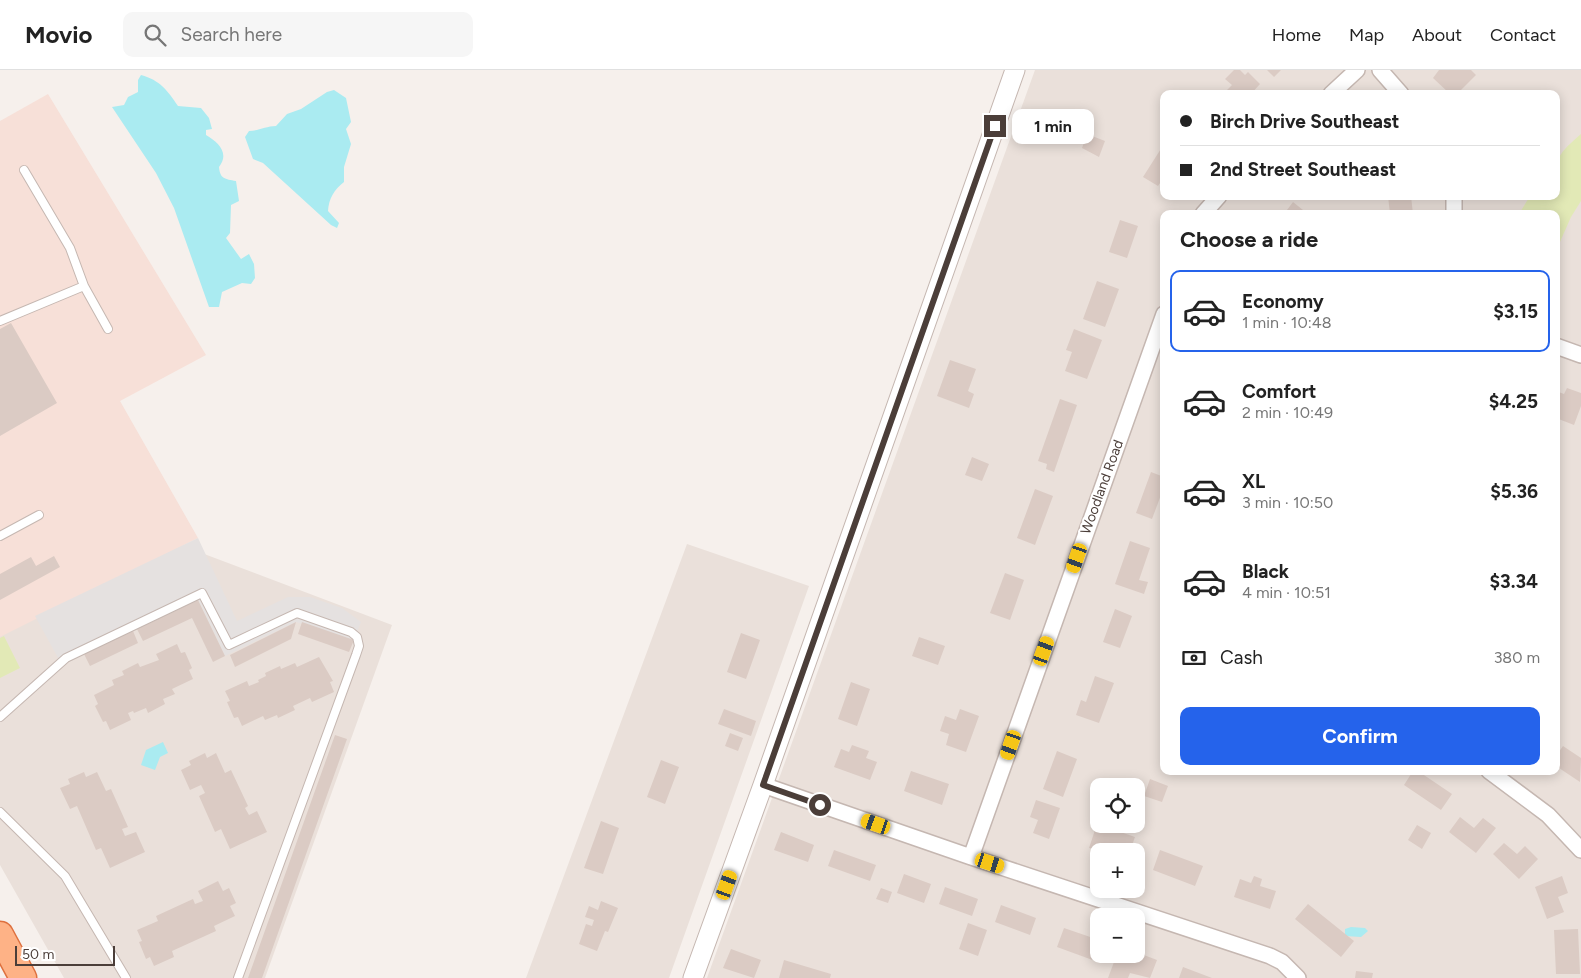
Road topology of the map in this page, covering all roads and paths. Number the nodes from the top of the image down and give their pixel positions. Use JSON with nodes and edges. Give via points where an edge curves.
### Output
{"nodes":[{"id":1,"x":1015,"y":70,"type":"edge"},
{"id":2,"x":1357,"y":70,"type":"edge"},
{"id":3,"x":1380,"y":70,"type":"edge"},
{"id":4,"x":1335,"y":90,"type":"edge"},
{"id":5,"x":1398,"y":90,"type":"edge"},
{"id":6,"x":24,"y":170,"type":"dead end"},
{"id":7,"x":1216,"y":200,"type":"edge"},
{"id":8,"x":1207,"y":210,"type":"edge"},
{"id":9,"x":84,"y":286,"type":"junction"},
{"id":10,"x":0,"y":320,"type":"edge"},
{"id":11,"x":1160,"y":325,"type":"edge"},
{"id":12,"x":108,"y":329,"type":"dead end"},
{"id":13,"x":1560,"y":347,"type":"edge"},
{"id":14,"x":1581,"y":354,"type":"edge"},
{"id":15,"x":39,"y":515,"type":"dead end"},
{"id":16,"x":0,"y":536,"type":"edge"},
{"id":17,"x":0,"y":716,"type":"edge"},
{"id":18,"x":1493,"y":775,"type":"edge"},
{"id":19,"x":763,"y":785,"type":"junction"},
{"id":20,"x":0,"y":812,"type":"edge"},
{"id":21,"x":1581,"y":850,"type":"edge"},
{"id":22,"x":971,"y":857,"type":"junction"},
{"id":23,"x":0,"y":936,"type":"edge"},
{"id":24,"x":23,"y":978,"type":"edge"},
{"id":25,"x":126,"y":978,"type":"edge"},
{"id":26,"x":238,"y":978,"type":"edge"},
{"id":27,"x":693,"y":978,"type":"edge"},
{"id":28,"x":1298,"y":978,"type":"edge"}],
"edges":[{"from":1,"to":19,"type":"street"},
{"from":2,"to":4,"type":"street"},
{"from":3,"to":5,"type":"street"},
{"from":6,"to":9,"type":"lane","via":[[70,248]]},
{"from":7,"to":8,"type":"street"},
{"from":9,"to":10,"type":"lane"},
{"from":9,"to":12,"type":"lane"},
{"from":11,"to":22,"type":"street","name":"Woodland Road"},
{"from":13,"to":14,"type":"street"},
{"from":15,"to":16,"type":"lane"},
{"from":17,"to":26,"type":"lane","via":[[66,658],[202,593],[229,645],[297,613],[357,637],[359,646]]},
{"from":18,"to":21,"type":"street","via":[[1548,815]]},
{"from":19,"to":22,"type":"street"},
{"from":19,"to":27,"type":"street"},
{"from":20,"to":25,"type":"lane","via":[[65,876]]},
{"from":22,"to":28,"type":"street","via":[[1270,956],[1282,962]]},
{"from":23,"to":24,"type":"highway"}]}
